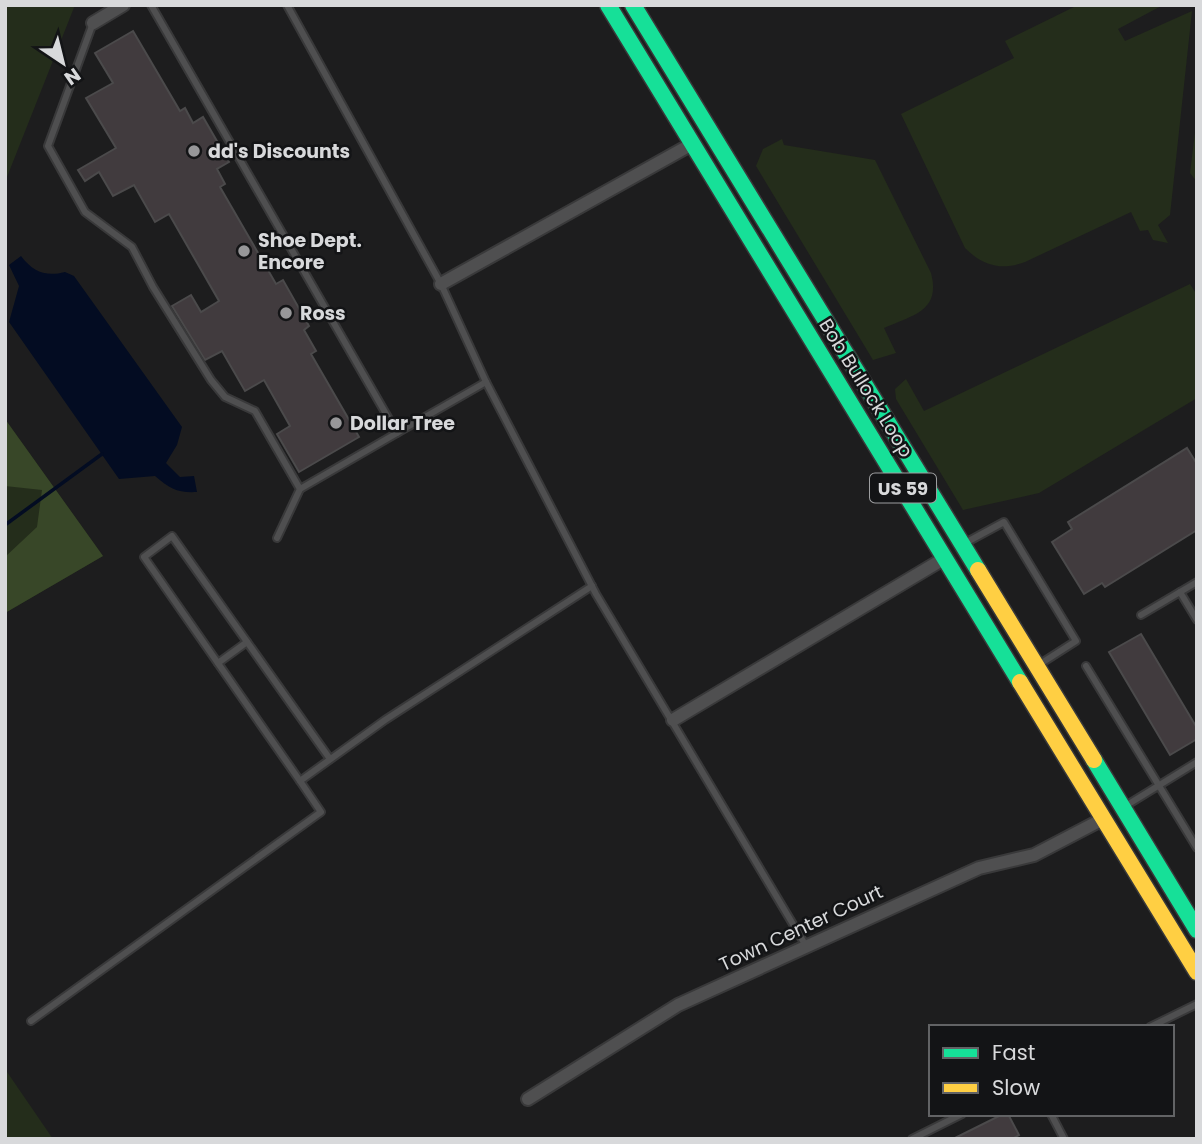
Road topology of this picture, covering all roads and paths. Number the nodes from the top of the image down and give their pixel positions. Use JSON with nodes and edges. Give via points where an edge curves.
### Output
{"nodes":[{"id":1,"x":103,"y":5,"type":"edge"},
{"id":2,"x":123,"y":5,"type":"edge"},
{"id":3,"x":151,"y":5,"type":"edge"},
{"id":4,"x":287,"y":5,"type":"edge"},
{"id":5,"x":608,"y":5,"type":"edge"},
{"id":6,"x":633,"y":5,"type":"edge"},
{"id":7,"x":93,"y":23,"type":"junction"},
{"id":8,"x":692,"y":144,"type":"junction"},
{"id":9,"x":441,"y":284,"type":"junction"},
{"id":10,"x":486,"y":382,"type":"junction"},
{"id":11,"x":397,"y":433,"type":"junction"},
{"id":12,"x":881,"y":453,"type":"junction"},
{"id":13,"x":300,"y":488,"type":"junction"},
{"id":14,"x":277,"y":538,"type":"dead end"},
{"id":15,"x":962,"y":544,"type":"junction"},
{"id":16,"x":945,"y":558,"type":"junction"},
{"id":17,"x":1197,"y":582,"type":"edge"},
{"id":18,"x":592,"y":586,"type":"junction"},
{"id":19,"x":1180,"y":592,"type":"junction"},
{"id":20,"x":1141,"y":615,"type":"dead end"},
{"id":21,"x":1197,"y":621,"type":"edge"},
{"id":22,"x":1018,"y":636,"type":"junction"},
{"id":23,"x":247,"y":642,"type":"junction"},
{"id":24,"x":218,"y":663,"type":"junction"},
{"id":25,"x":1086,"y":666,"type":"dead end"},
{"id":26,"x":1036,"y":667,"type":"junction"},
{"id":27,"x":673,"y":720,"type":"junction"},
{"id":28,"x":330,"y":759,"type":"junction"},
{"id":29,"x":1197,"y":762,"type":"edge"},
{"id":30,"x":300,"y":781,"type":"junction"},
{"id":31,"x":1159,"y":785,"type":"junction"},
{"id":32,"x":1122,"y":808,"type":"junction"},
{"id":33,"x":1103,"y":819,"type":"junction"},
{"id":34,"x":1197,"y":848,"type":"edge"},
{"id":35,"x":1149,"y":893,"type":"junction"},
{"id":36,"x":1197,"y":930,"type":"edge"},
{"id":37,"x":806,"y":946,"type":"junction"},
{"id":38,"x":1197,"y":952,"type":"edge"},
{"id":39,"x":1197,"y":972,"type":"edge"},
{"id":40,"x":1197,"y":1004,"type":"edge"},
{"id":41,"x":31,"y":1021,"type":"dead end"},
{"id":42,"x":1154,"y":1025,"type":"edge"},
{"id":43,"x":528,"y":1099,"type":"dead end"},
{"id":44,"x":958,"y":1116,"type":"edge"},
{"id":45,"x":1052,"y":1116,"type":"edge"},
{"id":46,"x":912,"y":1139,"type":"edge"},
{"id":47,"x":1064,"y":1139,"type":"edge"}],
"edges":[{"from":1,"to":7,"type":"street"},
{"from":2,"to":7,"type":"street"},
{"from":3,"to":11,"type":"lane"},
{"from":4,"to":9,"type":"lane"},
{"from":5,"to":8,"type":"highway","name":"Bob Bullock Loop","number":"US 59"},
{"from":6,"to":15,"type":"highway","name":"Bob Bullock Loop","number":"US 59"},
{"from":7,"to":13,"type":"lane","via":[[48,146],[85,212],[132,247],[211,380],[225,397],[255,411]]},
{"from":8,"to":9,"type":"street"},
{"from":8,"to":12,"type":"highway","name":"Bob Bullock Loop","number":"US 59"},
{"from":9,"to":10,"type":"lane"},
{"from":10,"to":11,"type":"lane"},
{"from":10,"to":18,"type":"lane"},
{"from":11,"to":13,"type":"lane"},
{"from":12,"to":15,"type":"highway","via":[[946,538]]},
{"from":12,"to":16,"type":"highway","name":"Bob Bullock Loop","number":"US 59"},
{"from":13,"to":14,"type":"lane"},
{"from":15,"to":22,"type":"highway","name":"Bob Bullock Loop","number":"US 59"},
{"from":15,"to":26,"type":"lane","via":[[1004,522],[1076,641]]},
{"from":16,"to":22,"type":"highway","via":[[962,565],[995,617]]},
{"from":16,"to":27,"type":"street"},
{"from":16,"to":33,"type":"highway","name":"Bob Bullock Loop","number":"US 59"},
{"from":17,"to":19,"type":"lane"},
{"from":18,"to":27,"type":"lane"},
{"from":18,"to":28,"type":"lane"},
{"from":19,"to":20,"type":"lane"},
{"from":19,"to":21,"type":"lane"},
{"from":22,"to":26,"type":"highway","name":"Bob Bullock Loop","number":"US 59"},
{"from":23,"to":24,"type":"lane"},
{"from":23,"to":24,"type":"lane","via":[[172,536],[144,557]]},
{"from":23,"to":28,"type":"lane"},
{"from":24,"to":30,"type":"lane"},
{"from":25,"to":31,"type":"lane"},
{"from":26,"to":32,"type":"highway","name":"Bob Bullock Loop","number":"US 59"},
{"from":27,"to":37,"type":"lane"},
{"from":28,"to":30,"type":"lane"},
{"from":29,"to":31,"type":"lane"},
{"from":30,"to":41,"type":"lane","via":[[321,812]]},
{"from":31,"to":32,"type":"lane"},
{"from":31,"to":34,"type":"lane"},
{"from":32,"to":36,"type":"highway","name":"Bob Bullock Loop","number":"US 59"},
{"from":33,"to":35,"type":"highway","name":"Bob Bullock Loop","number":"US 59"},
{"from":33,"to":37,"type":"street","name":"Town Center Court","via":[[1034,855],[979,868]]},
{"from":35,"to":38,"type":"highway"},
{"from":35,"to":39,"type":"highway","name":"Bob Bullock Loop","number":"US 59"},
{"from":37,"to":43,"type":"street","name":"Town Center Court","via":[[678,1005]]},
{"from":40,"to":42,"type":"lane"},
{"from":44,"to":46,"type":"lane"},
{"from":45,"to":47,"type":"lane"}]}
